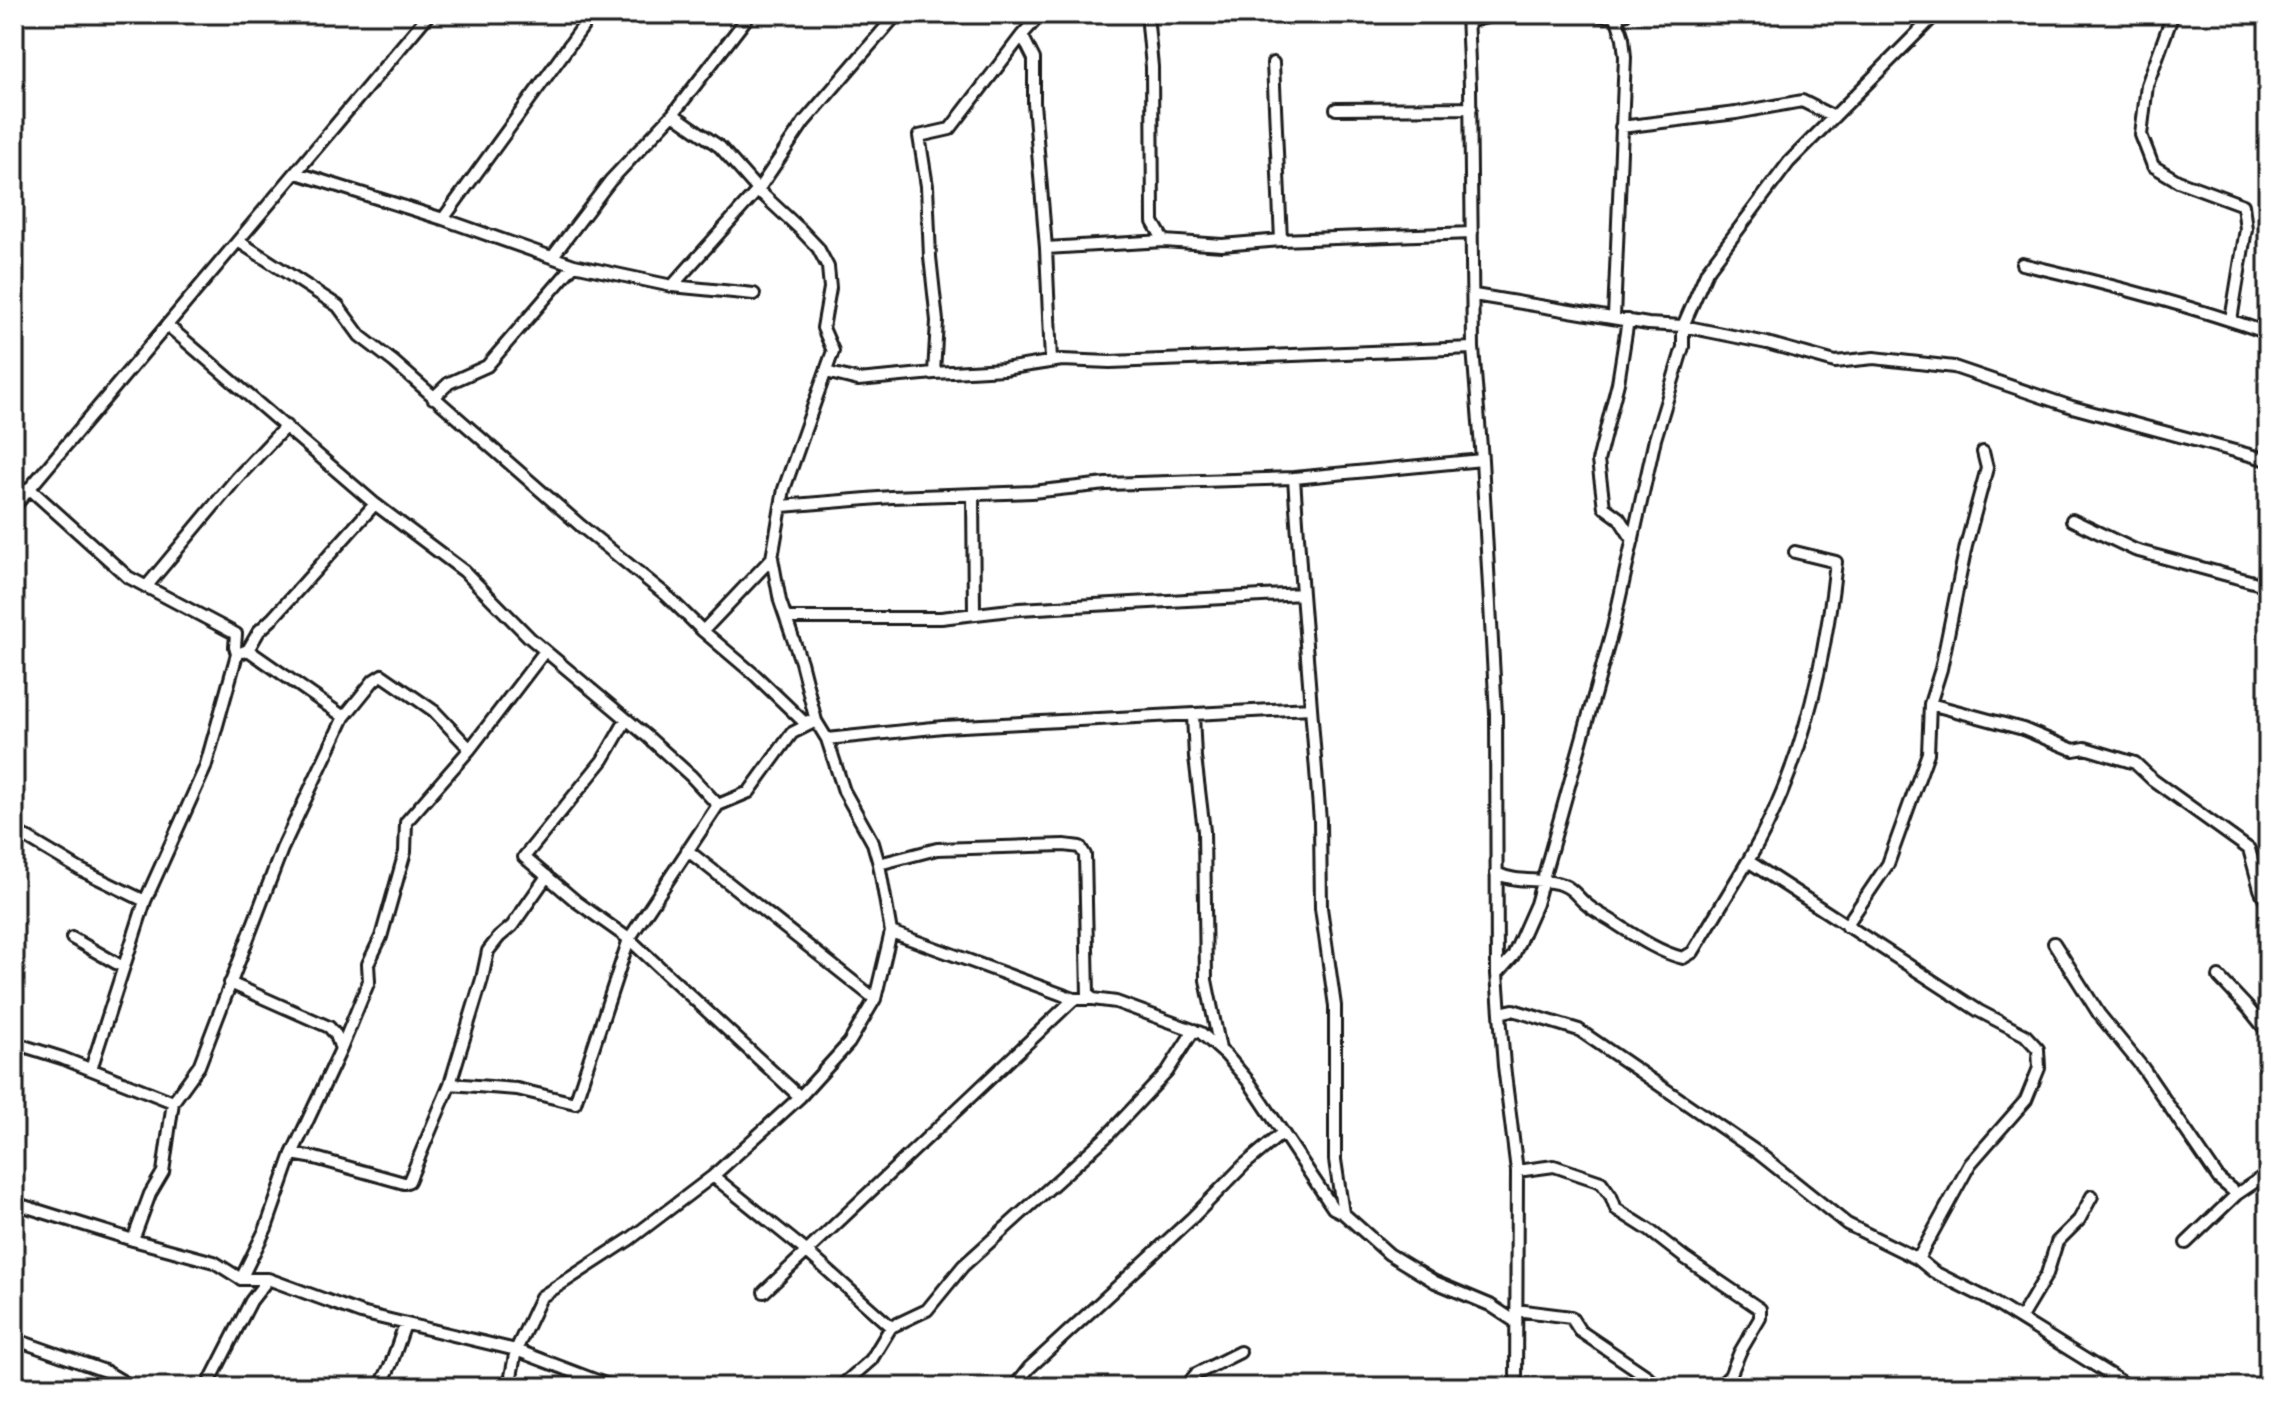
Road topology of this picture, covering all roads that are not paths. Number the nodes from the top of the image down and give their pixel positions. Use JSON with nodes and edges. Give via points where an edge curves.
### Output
{"nodes":[{"id":1,"x":429,"y":14,"type":"edge"},
{"id":2,"x":592,"y":14,"type":"edge"},
{"id":3,"x":750,"y":14,"type":"edge"},
{"id":4,"x":897,"y":14,"type":"edge"},
{"id":5,"x":1041,"y":14,"type":"edge"},
{"id":6,"x":1147,"y":14,"type":"edge"},
{"id":7,"x":1499,"y":14,"type":"edge"},
{"id":8,"x":1589,"y":14,"type":"edge"},
{"id":9,"x":1936,"y":14,"type":"edge"},
{"id":10,"x":2173,"y":14,"type":"edge"},
{"id":11,"x":1621,"y":15,"type":"edge"},
{"id":12,"x":1467,"y":18,"type":"edge"},
{"id":13,"x":1022,"y":35,"type":"junction"},
{"id":14,"x":1273,"y":63,"type":"dead end"},
{"id":15,"x":1471,"y":108,"type":"junction"},
{"id":16,"x":1336,"y":109,"type":"dead end"},
{"id":17,"x":673,"y":114,"type":"junction"},
{"id":18,"x":1834,"y":117,"type":"junction"},
{"id":19,"x":1621,"y":127,"type":"junction"},
{"id":20,"x":297,"y":173,"type":"junction"},
{"id":21,"x":758,"y":190,"type":"junction"},
{"id":22,"x":443,"y":219,"type":"junction"},
{"id":23,"x":1472,"y":233,"type":"junction"},
{"id":24,"x":1281,"y":240,"type":"junction"},
{"id":25,"x":238,"y":241,"type":"junction"},
{"id":26,"x":1164,"y":241,"type":"junction"},
{"id":27,"x":1046,"y":248,"type":"junction"},
{"id":28,"x":553,"y":256,"type":"junction"},
{"id":29,"x":2022,"y":264,"type":"dead end"},
{"id":30,"x":574,"y":265,"type":"junction"},
{"id":31,"x":672,"y":286,"type":"junction"},
{"id":32,"x":754,"y":294,"type":"dead end"},
{"id":33,"x":1474,"y":295,"type":"junction"},
{"id":34,"x":1614,"y":317,"type":"junction"},
{"id":35,"x":1628,"y":320,"type":"junction"},
{"id":36,"x":2231,"y":320,"type":"junction"},
{"id":37,"x":167,"y":325,"type":"junction"},
{"id":38,"x":1683,"y":326,"type":"junction"},
{"id":39,"x":2268,"y":333,"type":"edge"},
{"id":40,"x":1473,"y":348,"type":"junction"},
{"id":41,"x":1051,"y":361,"type":"junction"},
{"id":42,"x":826,"y":372,"type":"junction"},
{"id":43,"x":934,"y":373,"type":"junction"},
{"id":44,"x":433,"y":398,"type":"junction"},
{"id":45,"x":286,"y":426,"type":"junction"},
{"id":46,"x":1983,"y":452,"type":"dead end"},
{"id":47,"x":1482,"y":460,"type":"junction"},
{"id":48,"x":2268,"y":460,"type":"edge"},
{"id":49,"x":1294,"y":478,"type":"junction"},
{"id":50,"x":29,"y":488,"type":"junction"},
{"id":51,"x":973,"y":494,"type":"junction"},
{"id":52,"x":375,"y":504,"type":"junction"},
{"id":53,"x":782,"y":506,"type":"junction"},
{"id":54,"x":14,"y":507,"type":"edge"},
{"id":55,"x":2072,"y":520,"type":"dead end"},
{"id":56,"x":1633,"y":540,"type":"junction"},
{"id":57,"x":1795,"y":552,"type":"dead end"},
{"id":58,"x":772,"y":558,"type":"junction"},
{"id":59,"x":2268,"y":586,"type":"edge"},
{"id":60,"x":146,"y":587,"type":"junction"},
{"id":61,"x":1302,"y":594,"type":"junction"},
{"id":62,"x":974,"y":614,"type":"junction"},
{"id":63,"x":786,"y":618,"type":"junction"},
{"id":64,"x":703,"y":631,"type":"junction"},
{"id":65,"x":248,"y":650,"type":"junction"},
{"id":66,"x":545,"y":651,"type":"junction"},
{"id":67,"x":237,"y":654,"type":"junction"},
{"id":68,"x":1930,"y":704,"type":"junction"},
{"id":69,"x":1311,"y":708,"type":"junction"},
{"id":70,"x":1193,"y":715,"type":"junction"},
{"id":71,"x":344,"y":717,"type":"junction"},
{"id":72,"x":626,"y":720,"type":"junction"},
{"id":73,"x":811,"y":723,"type":"junction"},
{"id":74,"x":827,"y":739,"type":"junction"},
{"id":75,"x":470,"y":749,"type":"junction"},
{"id":76,"x":718,"y":805,"type":"junction"},
{"id":77,"x":14,"y":830,"type":"edge"},
{"id":78,"x":687,"y":850,"type":"junction"},
{"id":79,"x":1748,"y":861,"type":"junction"},
{"id":80,"x":879,"y":864,"type":"junction"},
{"id":81,"x":1496,"y":873,"type":"junction"},
{"id":82,"x":547,"y":876,"type":"junction"},
{"id":83,"x":1543,"y":881,"type":"junction"},
{"id":84,"x":145,"y":901,"type":"junction"},
{"id":85,"x":2268,"y":906,"type":"edge"},
{"id":86,"x":1846,"y":926,"type":"junction"},
{"id":87,"x":891,"y":932,"type":"junction"},
{"id":88,"x":72,"y":938,"type":"dead end"},
{"id":89,"x":629,"y":939,"type":"junction"},
{"id":90,"x":2054,"y":943,"type":"dead end"},
{"id":91,"x":123,"y":967,"type":"junction"},
{"id":92,"x":1497,"y":974,"type":"junction"},
{"id":93,"x":2219,"y":977,"type":"dead end"},
{"id":94,"x":230,"y":983,"type":"junction"},
{"id":95,"x":875,"y":999,"type":"junction"},
{"id":96,"x":1074,"y":999,"type":"junction"},
{"id":97,"x":1093,"y":999,"type":"junction"},
{"id":98,"x":1500,"y":1013,"type":"junction"},
{"id":99,"x":1194,"y":1030,"type":"junction"},
{"id":100,"x":2268,"y":1033,"type":"edge"},
{"id":101,"x":14,"y":1043,"type":"edge"},
{"id":102,"x":341,"y":1049,"type":"junction"},
{"id":103,"x":1220,"y":1049,"type":"junction"},
{"id":104,"x":91,"y":1069,"type":"junction"},
{"id":105,"x":450,"y":1084,"type":"junction"},
{"id":106,"x":800,"y":1097,"type":"junction"},
{"id":107,"x":173,"y":1102,"type":"junction"},
{"id":108,"x":1282,"y":1133,"type":"junction"},
{"id":109,"x":292,"y":1154,"type":"junction"},
{"id":110,"x":1517,"y":1171,"type":"junction"},
{"id":111,"x":2268,"y":1173,"type":"edge"},
{"id":112,"x":713,"y":1176,"type":"junction"},
{"id":113,"x":2237,"y":1194,"type":"junction"},
{"id":114,"x":2092,"y":1196,"type":"dead end"},
{"id":115,"x":14,"y":1203,"type":"edge"},
{"id":116,"x":1343,"y":1213,"type":"junction"},
{"id":117,"x":133,"y":1240,"type":"junction"},
{"id":118,"x":2186,"y":1243,"type":"dead end"},
{"id":119,"x":806,"y":1251,"type":"junction"},
{"id":120,"x":1918,"y":1259,"type":"junction"},
{"id":121,"x":241,"y":1279,"type":"junction"},
{"id":122,"x":268,"y":1279,"type":"junction"},
{"id":123,"x":764,"y":1292,"type":"dead end"},
{"id":124,"x":1516,"y":1310,"type":"junction"},
{"id":125,"x":2020,"y":1319,"type":"junction"},
{"id":126,"x":1516,"y":1322,"type":"junction"},
{"id":127,"x":405,"y":1324,"type":"junction"},
{"id":128,"x":891,"y":1327,"type":"junction"},
{"id":129,"x":17,"y":1340,"type":"dead end"},
{"id":130,"x":516,"y":1350,"type":"junction"},
{"id":131,"x":1240,"y":1352,"type":"dead end"},
{"id":132,"x":132,"y":1387,"type":"edge"},
{"id":133,"x":207,"y":1387,"type":"edge"},
{"id":134,"x":380,"y":1387,"type":"edge"},
{"id":135,"x":509,"y":1387,"type":"edge"},
{"id":136,"x":613,"y":1387,"type":"edge"},
{"id":137,"x":840,"y":1387,"type":"edge"},
{"id":138,"x":1014,"y":1387,"type":"edge"},
{"id":139,"x":1186,"y":1387,"type":"edge"},
{"id":140,"x":1516,"y":1387,"type":"edge"},
{"id":141,"x":1655,"y":1387,"type":"edge"},
{"id":142,"x":1718,"y":1387,"type":"edge"},
{"id":143,"x":2130,"y":1387,"type":"edge"}],
"edges":[{"from":1,"to":20,"type":"street"},
{"from":2,"to":22,"type":"street"},
{"from":3,"to":17,"type":"street"},
{"from":4,"to":21,"type":"street","via":[[804,122]]},
{"from":5,"to":13,"type":"street"},
{"from":6,"to":26,"type":"street","via":[[1153,222]]},
{"from":7,"to":12,"type":"street"},
{"from":8,"to":11,"type":"street"},
{"from":9,"to":18,"type":"street"},
{"from":10,"to":36,"type":"street","via":[[2147,85],[2141,135],[2153,166],[2243,205],[2246,229]]},
{"from":11,"to":19,"type":"street"},
{"from":12,"to":15,"type":"street"},
{"from":13,"to":27,"type":"street","via":[[1034,59]]},
{"from":13,"to":43,"type":"street","via":[[950,129],[919,136],[937,321]]},
{"from":14,"to":24,"type":"street"},
{"from":15,"to":16,"type":"street"},
{"from":15,"to":23,"type":"street"},
{"from":17,"to":21,"type":"street","via":[[720,147]]},
{"from":17,"to":28,"type":"street","via":[[610,181]]},
{"from":18,"to":19,"type":"street","via":[[1802,101]]},
{"from":18,"to":38,"type":"street","via":[[1789,162],[1707,271]]},
{"from":19,"to":34,"type":"street"},
{"from":20,"to":22,"type":"street"},
{"from":20,"to":25,"type":"street"},
{"from":21,"to":31,"type":"street"},
{"from":21,"to":42,"type":"street","via":[[818,248],[828,267],[823,328],[833,351]]},
{"from":22,"to":28,"type":"street"},
{"from":23,"to":24,"type":"street"},
{"from":23,"to":33,"type":"street"},
{"from":24,"to":26,"type":"street","via":[[1222,245]]},
{"from":25,"to":37,"type":"street"},
{"from":25,"to":44,"type":"street","via":[[338,306],[360,336]]},
{"from":26,"to":27,"type":"street"},
{"from":27,"to":41,"type":"street"},
{"from":28,"to":30,"type":"street"},
{"from":29,"to":36,"type":"street"},
{"from":30,"to":31,"type":"street"},
{"from":30,"to":44,"type":"street","via":[[487,366],[449,383]]},
{"from":31,"to":32,"type":"street"},
{"from":33,"to":34,"type":"street"},
{"from":33,"to":40,"type":"street"},
{"from":34,"to":35,"type":"street"},
{"from":35,"to":38,"type":"street"},
{"from":35,"to":56,"type":"street","via":[[1598,461],[1604,507],[1619,518]]},
{"from":36,"to":39,"type":"street"},
{"from":37,"to":45,"type":"street"},
{"from":37,"to":50,"type":"street"},
{"from":38,"to":48,"type":"street","via":[[1835,362],[1874,358],[1954,367],[2072,407]]},
{"from":38,"to":56,"type":"street","via":[[1683,347],[1655,439]]},
{"from":40,"to":41,"type":"street"},
{"from":40,"to":47,"type":"street"},
{"from":41,"to":43,"type":"street"},
{"from":42,"to":43,"type":"street","via":[[858,380]]},
{"from":42,"to":53,"type":"street"},
{"from":44,"to":64,"type":"street"},
{"from":45,"to":52,"type":"street"},
{"from":45,"to":60,"type":"street"},
{"from":46,"to":68,"type":"street","via":[[1987,468]]},
{"from":47,"to":49,"type":"street"},
{"from":47,"to":81,"type":"street","via":[[1496,714]]},
{"from":49,"to":51,"type":"street"},
{"from":49,"to":61,"type":"street"},
{"from":50,"to":54,"type":"street"},
{"from":50,"to":60,"type":"street"},
{"from":51,"to":53,"type":"street"},
{"from":51,"to":62,"type":"street"},
{"from":52,"to":65,"type":"street","via":[[259,631]]},
{"from":52,"to":66,"type":"street","via":[[464,571]]},
{"from":53,"to":58,"type":"street"},
{"from":55,"to":59,"type":"street","via":[[2135,550]]},
{"from":56,"to":83,"type":"street"},
{"from":57,"to":79,"type":"street","via":[[1836,562],[1831,613],[1792,771]]},
{"from":58,"to":63,"type":"street"},
{"from":58,"to":64,"type":"street"},
{"from":60,"to":67,"type":"street","via":[[236,634]]},
{"from":61,"to":62,"type":"street"},
{"from":61,"to":69,"type":"street"},
{"from":62,"to":63,"type":"street"},
{"from":63,"to":73,"type":"street","via":[[812,705]]},
{"from":64,"to":73,"type":"street"},
{"from":65,"to":67,"type":"street"},
{"from":65,"to":71,"type":"street"},
{"from":66,"to":72,"type":"street"},
{"from":66,"to":75,"type":"street"},
{"from":67,"to":84,"type":"street","via":[[205,768]]},
{"from":68,"to":85,"type":"street","via":[[2023,729],[2074,750],[2085,748],[2135,763],[2249,849]]},
{"from":68,"to":86,"type":"street","via":[[1928,753],[1888,864]]},
{"from":69,"to":70,"type":"street"},
{"from":69,"to":116,"type":"street","via":[[1321,908],[1335,1006],[1335,1160]]},
{"from":70,"to":74,"type":"street","via":[[943,727]]},
{"from":70,"to":103,"type":"street","via":[[1204,831],[1206,980]]},
{"from":71,"to":75,"type":"street","via":[[382,675],[434,711]]},
{"from":71,"to":94,"type":"street","via":[[282,849]]},
{"from":72,"to":76,"type":"street"},
{"from":72,"to":82,"type":"street","via":[[603,760],[524,857]]},
{"from":73,"to":74,"type":"street"},
{"from":73,"to":76,"type":"street","via":[[792,733],[749,792]]},
{"from":74,"to":80,"type":"street","via":[[844,791]]},
{"from":75,"to":102,"type":"street","via":[[406,822],[405,852],[368,964],[369,981]]},
{"from":76,"to":78,"type":"street"},
{"from":77,"to":84,"type":"street"},
{"from":78,"to":89,"type":"street"},
{"from":78,"to":95,"type":"street"},
{"from":79,"to":83,"type":"street","via":[[1693,952],[1683,958],[1637,937],[1585,904],[1574,891]]},
{"from":79,"to":86,"type":"street"},
{"from":80,"to":87,"type":"street"},
{"from":80,"to":97,"type":"street","via":[[937,849],[1080,847],[1085,855],[1088,995]]},
{"from":81,"to":83,"type":"street"},
{"from":81,"to":92,"type":"street"},
{"from":82,"to":89,"type":"street"},
{"from":82,"to":105,"type":"street","via":[[488,951]]},
{"from":83,"to":92,"type":"street","via":[[1513,956]]},
{"from":84,"to":91,"type":"street"},
{"from":86,"to":120,"type":"street","via":[[2025,1035],[2038,1049],[2039,1068],[2026,1100],[1970,1164]]},
{"from":87,"to":95,"type":"street"},
{"from":87,"to":96,"type":"street"},
{"from":88,"to":91,"type":"street"},
{"from":89,"to":105,"type":"street","via":[[575,1103],[517,1089]]},
{"from":89,"to":106,"type":"street"},
{"from":90,"to":113,"type":"street","via":[[2219,1179]]},
{"from":91,"to":104,"type":"street"},
{"from":92,"to":98,"type":"street"},
{"from":93,"to":100,"type":"street"},
{"from":94,"to":102,"type":"street","via":[[329,1027]]},
{"from":94,"to":107,"type":"street","via":[[199,1066]]},
{"from":95,"to":106,"type":"street","via":[[849,1043]]},
{"from":96,"to":97,"type":"street"},
{"from":96,"to":119,"type":"street"},
{"from":97,"to":99,"type":"street"},
{"from":98,"to":110,"type":"street"},
{"from":98,"to":120,"type":"street","via":[[1513,1010],[1579,1030],[1757,1152],[1847,1224]]},
{"from":99,"to":103,"type":"street"},
{"from":99,"to":128,"type":"street","via":[[1167,1072],[1106,1137],[963,1266],[927,1310]]},
{"from":101,"to":104,"type":"street"},
{"from":102,"to":109,"type":"street"},
{"from":103,"to":108,"type":"street"},
{"from":104,"to":107,"type":"street"},
{"from":105,"to":109,"type":"street","via":[[409,1181]]},
{"from":106,"to":112,"type":"street"},
{"from":107,"to":117,"type":"street","via":[[163,1172]]},
{"from":108,"to":116,"type":"street","via":[[1333,1208]]},
{"from":108,"to":138,"type":"street"},
{"from":109,"to":121,"type":"street"},
{"from":110,"to":124,"type":"street"},
{"from":110,"to":142,"type":"street","via":[[1554,1166],[1601,1182],[1616,1209],[1760,1309],[1730,1376]]},
{"from":111,"to":113,"type":"street"},
{"from":112,"to":119,"type":"street"},
{"from":112,"to":130,"type":"street","via":[[541,1297]]},
{"from":113,"to":118,"type":"street"},
{"from":114,"to":125,"type":"street","via":[[2079,1220],[2057,1242],[2047,1274]]},
{"from":115,"to":117,"type":"street"},
{"from":116,"to":126,"type":"street","via":[[1389,1254]]},
{"from":117,"to":121,"type":"street","via":[[214,1262]]},
{"from":119,"to":123,"type":"street"},
{"from":119,"to":128,"type":"street"},
{"from":120,"to":125,"type":"street"},
{"from":121,"to":122,"type":"street"},
{"from":122,"to":127,"type":"street"},
{"from":122,"to":133,"type":"street"},
{"from":124,"to":126,"type":"street"},
{"from":124,"to":141,"type":"street","via":[[1571,1317],[1580,1331]]},
{"from":125,"to":143,"type":"street"},
{"from":126,"to":140,"type":"street"},
{"from":127,"to":130,"type":"street"},
{"from":127,"to":134,"type":"street"},
{"from":128,"to":137,"type":"street","via":[[871,1360]]},
{"from":129,"to":132,"type":"street","via":[[105,1371]]},
{"from":130,"to":135,"type":"street"},
{"from":130,"to":136,"type":"street"},
{"from":131,"to":139,"type":"street","via":[[1196,1374]]}]}
